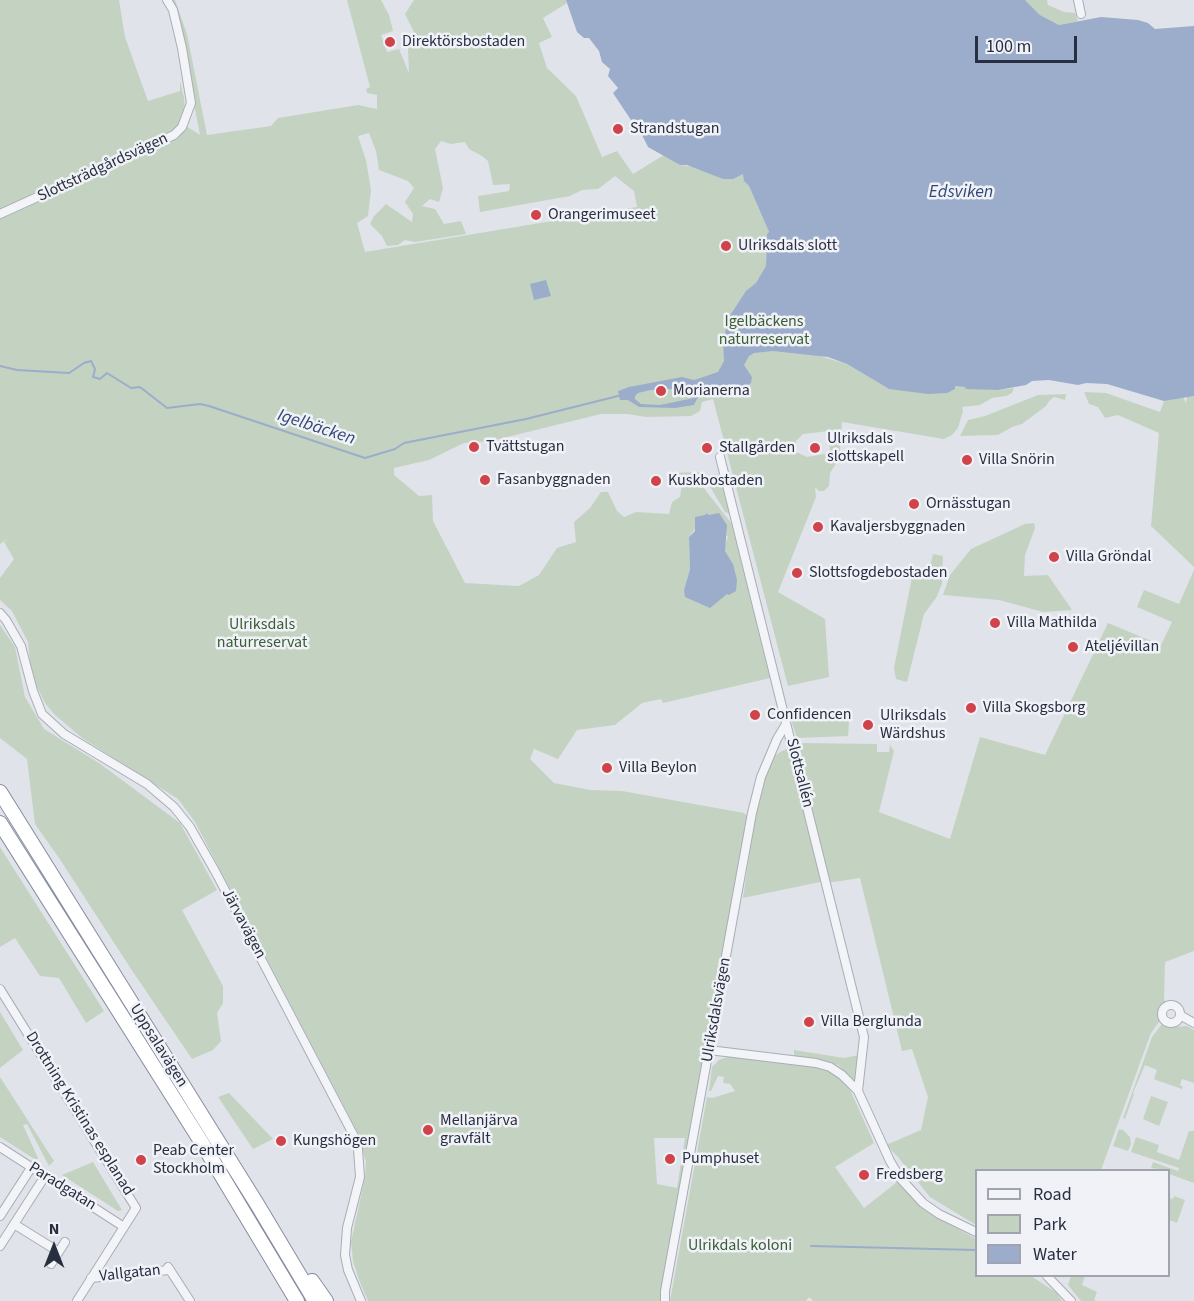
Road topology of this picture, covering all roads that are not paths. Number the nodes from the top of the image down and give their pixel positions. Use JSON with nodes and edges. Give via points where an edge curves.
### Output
{"nodes":[{"id":1,"x":166,"y":0,"type":"edge"},
{"id":2,"x":1078,"y":0,"type":"edge"},
{"id":3,"x":1081,"y":14,"type":"dead end"},
{"id":4,"x":0,"y":214,"type":"edge"},
{"id":5,"x":720,"y":457,"type":"dead end"},
{"id":6,"x":0,"y":613,"type":"edge"},
{"id":7,"x":786,"y":724,"type":"junction"},
{"id":8,"x":0,"y":792,"type":"edge"},
{"id":9,"x":0,"y":823,"type":"edge"},
{"id":10,"x":0,"y":989,"type":"edge"},
{"id":11,"x":1180,"y":1015,"type":"dead end"},
{"id":12,"x":1194,"y":1023,"type":"edge"},
{"id":13,"x":709,"y":1050,"type":"junction"},
{"id":14,"x":858,"y":1091,"type":"junction"},
{"id":15,"x":0,"y":1147,"type":"edge"},
{"id":16,"x":31,"y":1167,"type":"junction"},
{"id":17,"x":45,"y":1176,"type":"junction"},
{"id":18,"x":257,"y":1204,"type":"junction"},
{"id":19,"x":0,"y":1216,"type":"edge"},
{"id":20,"x":14,"y":1224,"type":"junction"},
{"id":21,"x":124,"y":1227,"type":"junction"},
{"id":22,"x":975,"y":1232,"type":"edge"},
{"id":23,"x":65,"y":1242,"type":"dead end"},
{"id":24,"x":0,"y":1246,"type":"edge"},
{"id":25,"x":59,"y":1252,"type":"junction"},
{"id":26,"x":51,"y":1264,"type":"dead end"},
{"id":27,"x":1049,"y":1277,"type":"edge"},
{"id":28,"x":91,"y":1278,"type":"junction"},
{"id":29,"x":77,"y":1301,"type":"edge"},
{"id":30,"x":190,"y":1301,"type":"edge"},
{"id":31,"x":297,"y":1301,"type":"edge"},
{"id":32,"x":315,"y":1301,"type":"edge"},
{"id":33,"x":326,"y":1301,"type":"edge"},
{"id":34,"x":361,"y":1301,"type":"edge"},
{"id":35,"x":665,"y":1301,"type":"edge"},
{"id":36,"x":1071,"y":1301,"type":"edge"}],
"edges":[{"from":1,"to":4,"type":"street","name":"Slottsträdgårdsvägen","via":[[173,10],[191,103],[182,127],[174,135]]},
{"from":2,"to":3,"type":"street"},
{"from":5,"to":7,"type":"street","name":"Slottsallén"},
{"from":6,"to":34,"type":"street","name":"Järvavägen","via":[[21,646],[42,714],[64,734],[147,784],[174,807],[190,826],[215,871],[358,1149],[360,1177],[347,1228],[345,1255]]},
{"from":7,"to":13,"type":"street","name":"Ulriksdalsvägen","via":[[761,777],[752,813]]},
{"from":7,"to":14,"type":"street","name":"Slottsallén","via":[[864,1037]]},
{"from":8,"to":18,"type":"highway","name":"Uppsalavägen"},
{"from":9,"to":31,"type":"highway","name":"Uppsalavägen"},
{"from":10,"to":21,"type":"street","name":"Drottning Kristinas esplanad","via":[[136,1208]]},
{"from":11,"to":12,"type":"street"},
{"from":13,"to":14,"type":"street","via":[[816,1063],[830,1067]]},
{"from":13,"to":35,"type":"street","name":"Ulriksdalsvägen"},
{"from":14,"to":22,"type":"street","via":[[900,1179],[923,1203]]},
{"from":15,"to":16,"type":"street","name":"Paradgatan"},
{"from":16,"to":17,"type":"street","name":"Paradgatan"},
{"from":16,"to":19,"type":"street"},
{"from":17,"to":20,"type":"street"},
{"from":17,"to":21,"type":"street","name":"Paradgatan"},
{"from":18,"to":32,"type":"highway","name":"Uppsalavägen"},
{"from":18,"to":33,"type":"highway"},
{"from":20,"to":24,"type":"street"},
{"from":20,"to":25,"type":"street"},
{"from":21,"to":28,"type":"street","name":"Drottning Kristinas esplanad"},
{"from":23,"to":25,"type":"street"},
{"from":25,"to":26,"type":"street"},
{"from":27,"to":36,"type":"street"},
{"from":28,"to":29,"type":"street","name":"Drottning Kristinas esplanad"},
{"from":28,"to":30,"type":"street","name":"Vallgatan","via":[[169,1268]]}]}
